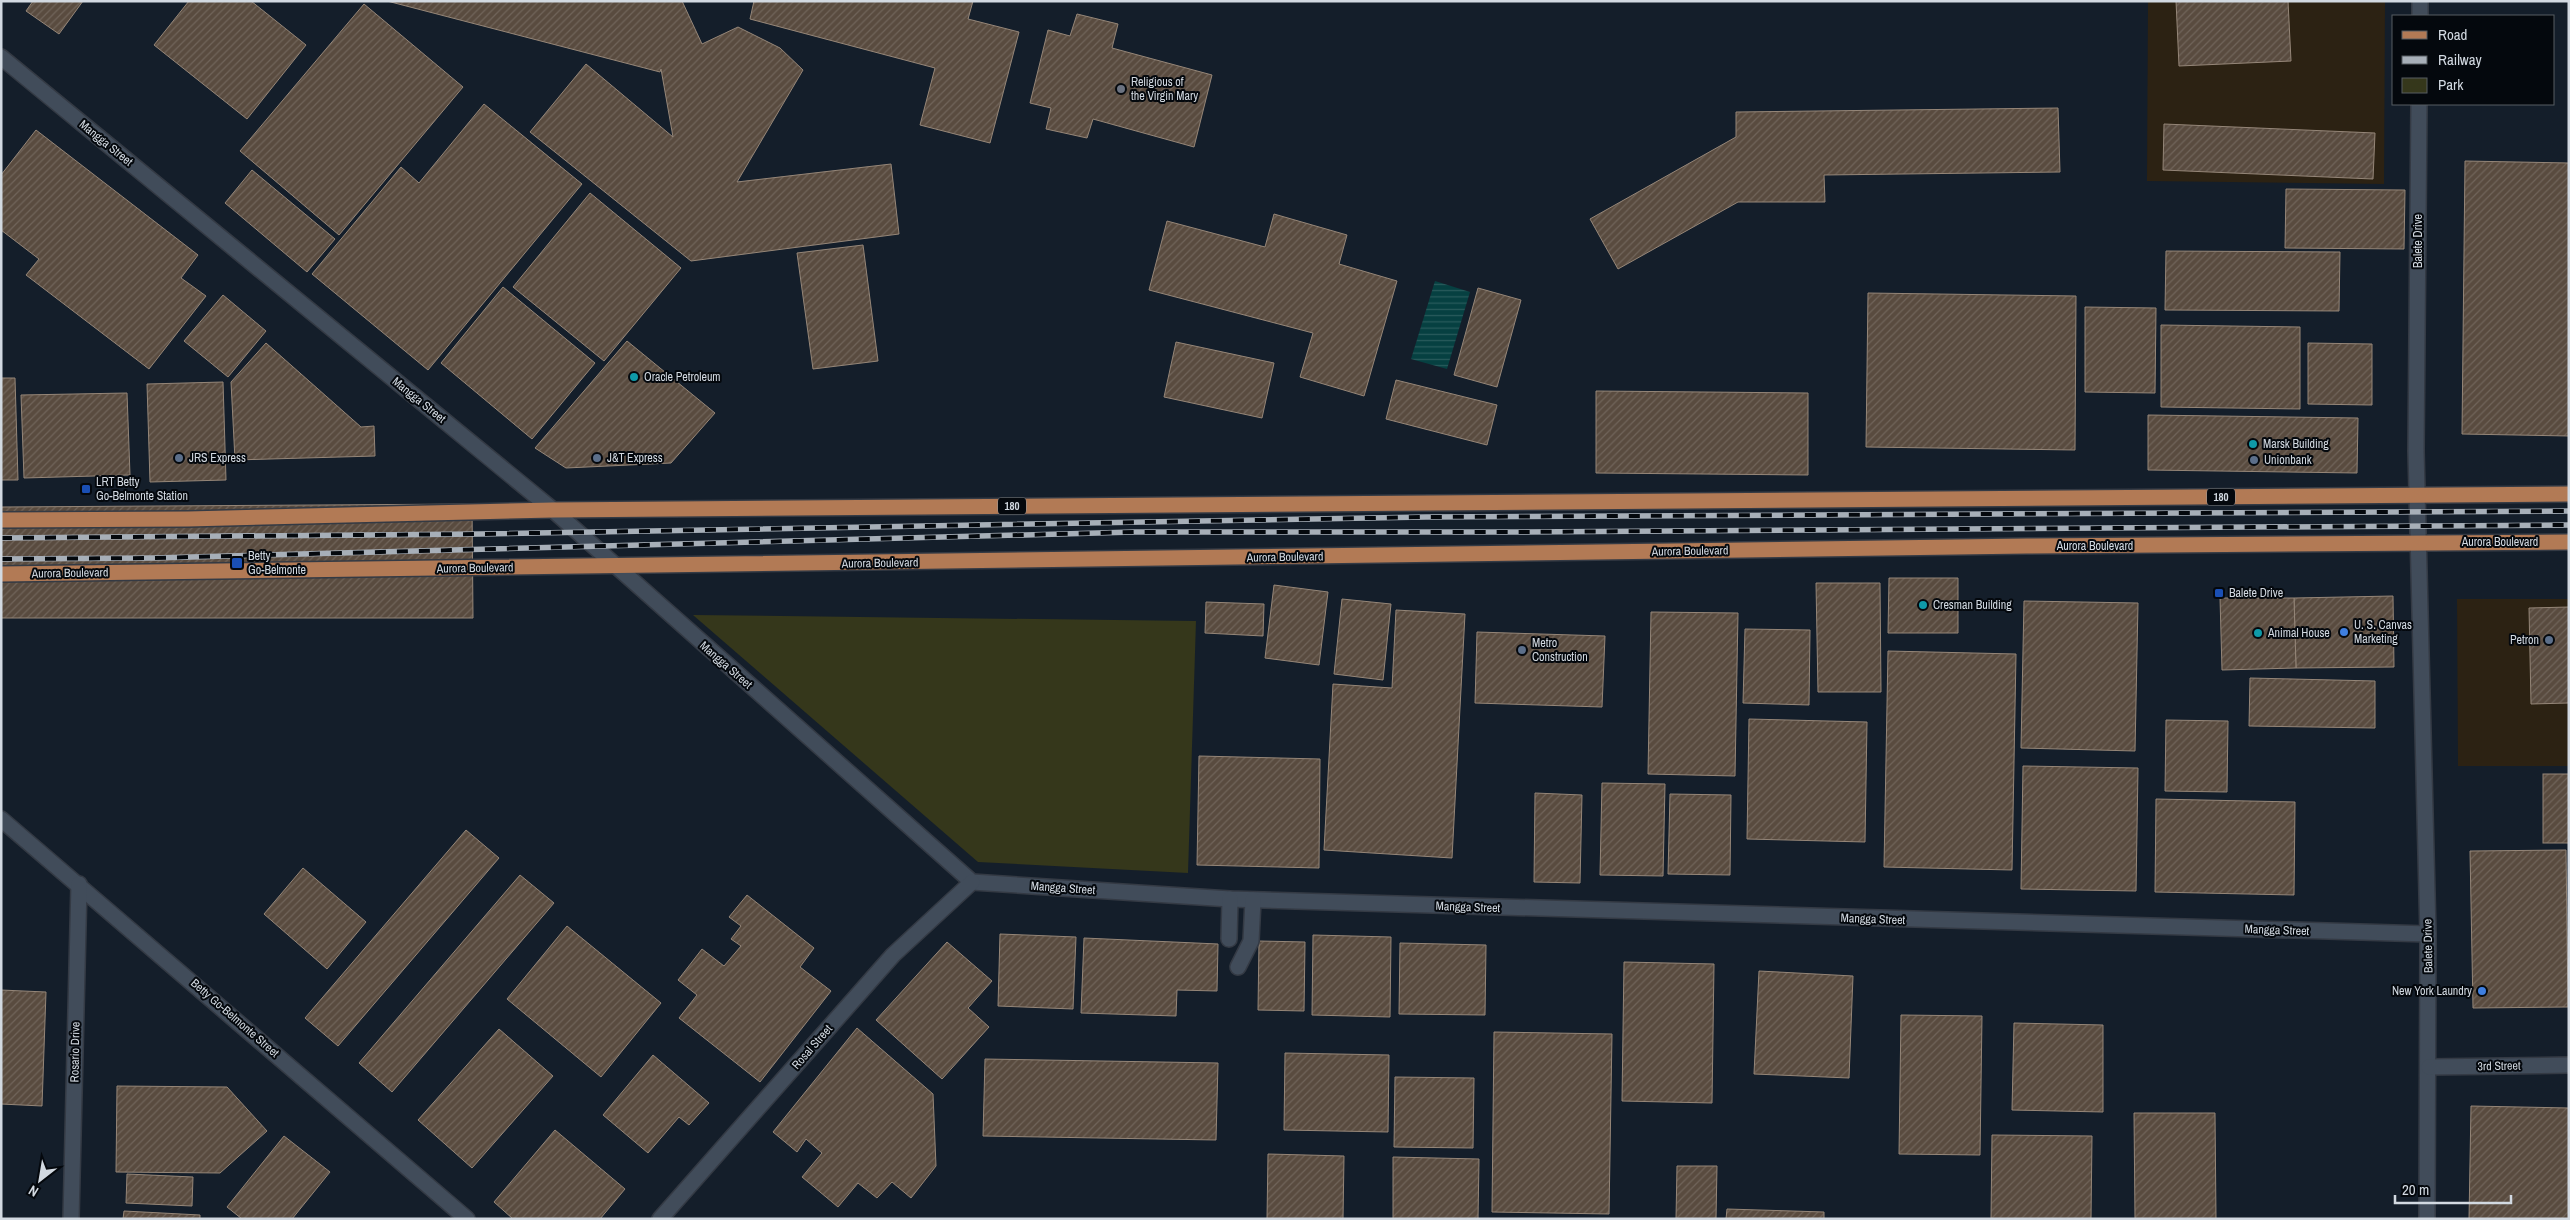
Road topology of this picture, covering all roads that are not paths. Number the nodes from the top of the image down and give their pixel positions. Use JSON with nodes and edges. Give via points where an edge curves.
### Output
{"nodes":[{"id":1,"x":2420,"y":1,"type":"edge"},
{"id":2,"x":2420,"y":15,"type":"edge"},
{"id":3,"x":1,"y":57,"type":"edge"},
{"id":4,"x":2419,"y":105,"type":"edge"},
{"id":5,"x":2569,"y":494,"type":"edge"},
{"id":6,"x":2418,"y":496,"type":"junction"},
{"id":7,"x":553,"y":510,"type":"junction"},
{"id":8,"x":1,"y":520,"type":"edge"},
{"id":9,"x":2569,"y":542,"type":"edge"},
{"id":10,"x":2419,"y":543,"type":"junction"},
{"id":11,"x":615,"y":566,"type":"junction"},
{"id":12,"x":1,"y":574,"type":"edge"},
{"id":13,"x":1,"y":820,"type":"edge"},
{"id":14,"x":972,"y":882,"type":"junction"},
{"id":15,"x":78,"y":884,"type":"junction"},
{"id":16,"x":1230,"y":899,"type":"junction"},
{"id":17,"x":1254,"y":900,"type":"junction"},
{"id":18,"x":2428,"y":934,"type":"junction"},
{"id":19,"x":1229,"y":939,"type":"dead end"},
{"id":20,"x":1238,"y":967,"type":"dead end"},
{"id":21,"x":2569,"y":1065,"type":"edge"},
{"id":22,"x":2428,"y":1067,"type":"junction"},
{"id":23,"x":71,"y":1219,"type":"edge"},
{"id":24,"x":467,"y":1219,"type":"edge"},
{"id":25,"x":660,"y":1219,"type":"edge"},
{"id":26,"x":2427,"y":1219,"type":"edge"}],
"edges":[{"from":1,"to":2,"type":"street"},
{"from":3,"to":7,"type":"street","name":"Mangga Street"},
{"from":4,"to":6,"type":"street","name":"Balete Drive"},
{"from":5,"to":6,"type":"main road","number":"180"},
{"from":6,"to":7,"type":"main road","number":"180"},
{"from":6,"to":10,"type":"street","name":"Balete Drive"},
{"from":7,"to":8,"type":"main road","number":"180"},
{"from":7,"to":11,"type":"street","name":"Mangga Street"},
{"from":9,"to":10,"type":"main road","name":"Aurora Boulevard"},
{"from":10,"to":11,"type":"main road","name":"Aurora Boulevard"},
{"from":10,"to":18,"type":"street","name":"Balete Drive"},
{"from":11,"to":12,"type":"main road","name":"Aurora Boulevard"},
{"from":11,"to":14,"type":"street","name":"Mangga Street"},
{"from":13,"to":15,"type":"street","name":"Betty Go-Belmonte Street"},
{"from":14,"to":16,"type":"street","name":"Mangga Street"},
{"from":14,"to":25,"type":"street","name":"Rosal Street","via":[[893,955]]},
{"from":15,"to":23,"type":"street","name":"Rosario Drive"},
{"from":15,"to":24,"type":"street","name":"Betty Go-Belmonte Street"},
{"from":16,"to":17,"type":"street","name":"Mangga Street"},
{"from":16,"to":19,"type":"street"},
{"from":17,"to":18,"type":"street","name":"Mangga Street"},
{"from":17,"to":20,"type":"street","via":[[1251,942]]},
{"from":18,"to":22,"type":"street","name":"Balete Drive"},
{"from":21,"to":22,"type":"street","name":"3rd Street"},
{"from":22,"to":26,"type":"street","name":"Balete Drive"}]}
